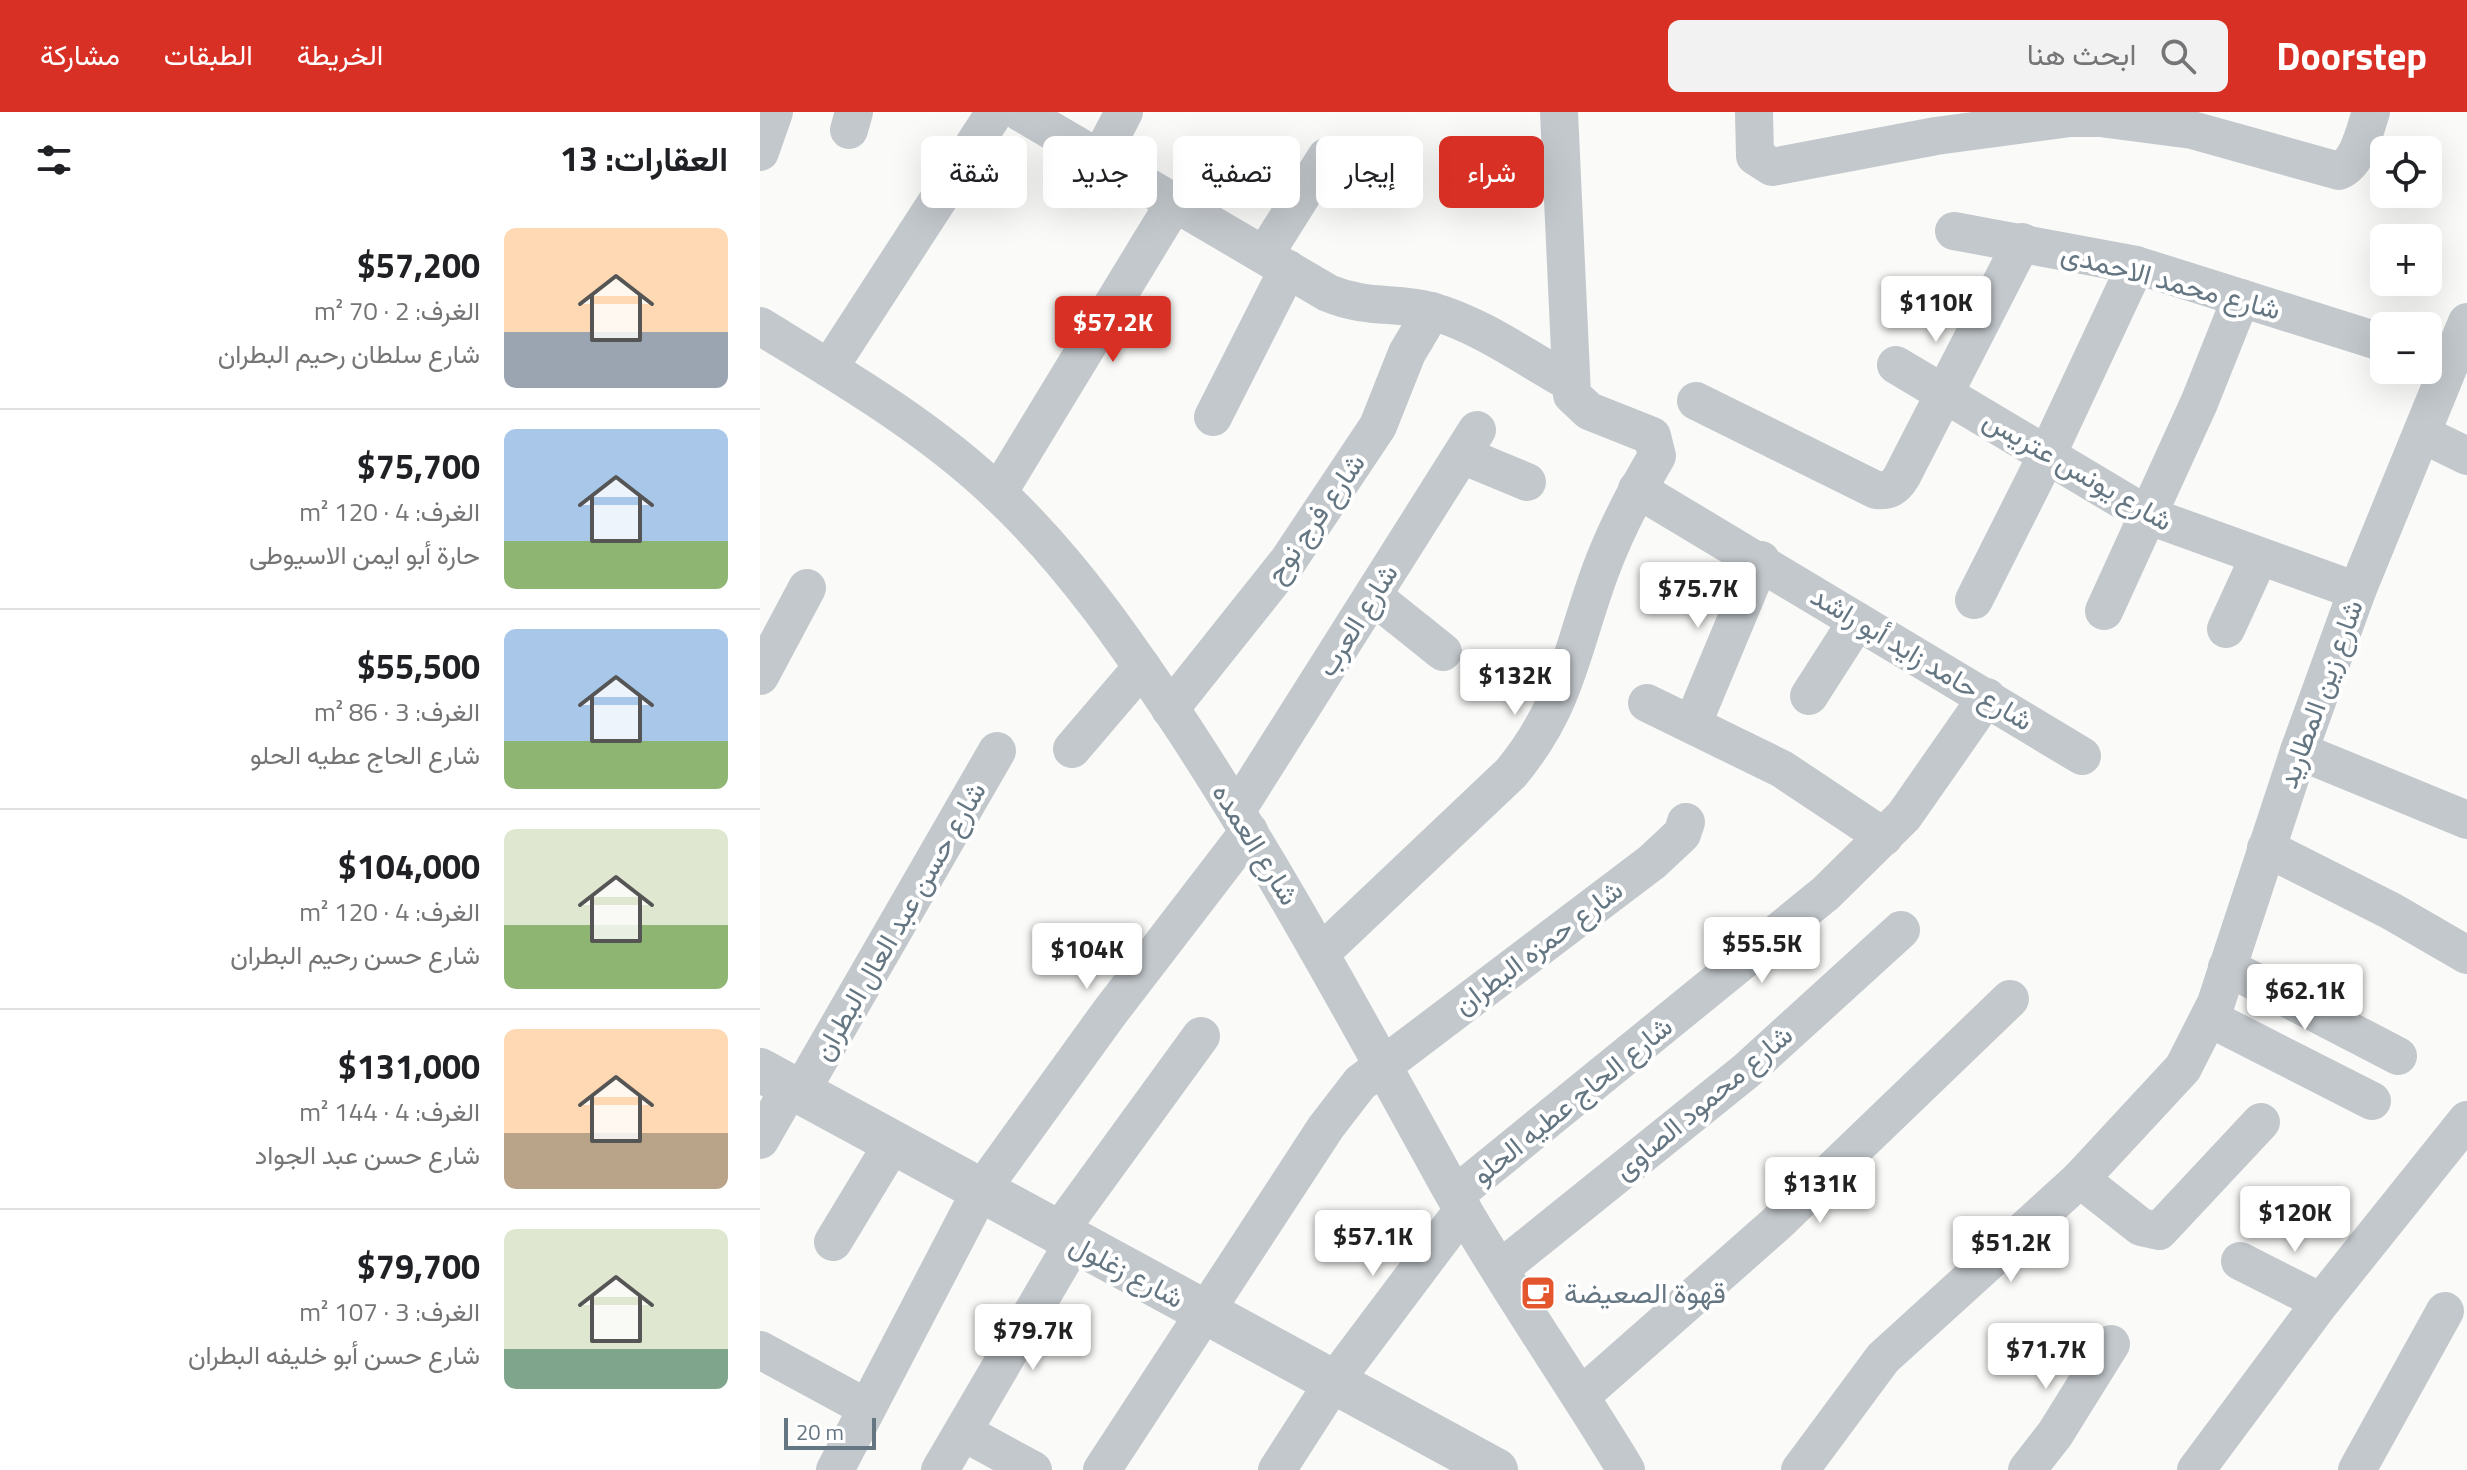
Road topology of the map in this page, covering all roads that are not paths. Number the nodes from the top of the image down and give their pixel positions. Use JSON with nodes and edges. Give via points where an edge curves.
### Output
{"nodes":[{"id":1,"x":774,"y":112,"type":"edge"},
{"id":2,"x":995,"y":112,"type":"edge"},
{"id":3,"x":1020,"y":112,"type":"edge"},
{"id":4,"x":1124,"y":112,"type":"edge"},
{"id":5,"x":1559,"y":112,"type":"edge"},
{"id":6,"x":1754,"y":112,"type":"edge"},
{"id":7,"x":2371,"y":112,"type":"edge"},
{"id":8,"x":2070,"y":115,"type":"edge"},
{"id":9,"x":2225,"y":125,"type":"edge"},
{"id":10,"x":1062,"y":136,"type":"edge"},
{"id":11,"x":1111,"y":136,"type":"edge"},
{"id":12,"x":760,"y":152,"type":"edge"},
{"id":13,"x":1316,"y":178,"type":"edge"},
{"id":14,"x":1173,"y":205,"type":"edge"},
{"id":15,"x":1185,"y":208,"type":"edge"},
{"id":16,"x":1954,"y":231,"type":"dead end"},
{"id":17,"x":2022,"y":242,"type":"junction"},
{"id":18,"x":1276,"y":262,"type":"junction"},
{"id":19,"x":2136,"y":265,"type":"junction"},
{"id":20,"x":2241,"y":298,"type":"junction"},
{"id":21,"x":1432,"y":311,"type":"junction"},
{"id":22,"x":760,"y":326,"type":"edge"},
{"id":23,"x":2370,"y":339,"type":"edge"},
{"id":24,"x":2455,"y":341,"type":"edge"},
{"id":25,"x":1896,"y":365,"type":"dead end"},
{"id":26,"x":829,"y":368,"type":"junction"},
{"id":27,"x":1569,"y":382,"type":"junction"},
{"id":28,"x":1946,"y":394,"type":"junction"},
{"id":29,"x":1696,"y":401,"type":"dead end"},
{"id":30,"x":1213,"y":417,"type":"dead end"},
{"id":31,"x":2422,"y":434,"type":"junction"},
{"id":32,"x":2048,"y":453,"type":"junction"},
{"id":33,"x":2467,"y":456,"type":"edge"},
{"id":34,"x":1527,"y":482,"type":"dead end"},
{"id":35,"x":1637,"y":489,"type":"junction"},
{"id":36,"x":998,"y":493,"type":"junction"},
{"id":37,"x":2149,"y":516,"type":"junction"},
{"id":38,"x":2259,"y":557,"type":"junction"},
{"id":39,"x":1761,"y":560,"type":"junction"},
{"id":40,"x":807,"y":588,"type":"dead end"},
{"id":41,"x":2357,"y":591,"type":"junction"},
{"id":42,"x":1373,"y":596,"type":"junction"},
{"id":43,"x":1974,"y":600,"type":"dead end"},
{"id":44,"x":2104,"y":611,"type":"dead end"},
{"id":45,"x":1857,"y":621,"type":"junction"},
{"id":46,"x":2226,"y":629,"type":"dead end"},
{"id":47,"x":1443,"y":652,"type":"dead end"},
{"id":48,"x":1142,"y":667,"type":"junction"},
{"id":49,"x":760,"y":676,"type":"edge"},
{"id":50,"x":1809,"y":696,"type":"dead end"},
{"id":51,"x":1987,"y":697,"type":"junction"},
{"id":52,"x":1647,"y":703,"type":"dead end"},
{"id":53,"x":1170,"y":709,"type":"junction"},
{"id":54,"x":1693,"y":723,"type":"junction"},
{"id":55,"x":1072,"y":749,"type":"dead end"},
{"id":56,"x":997,"y":751,"type":"dead end"},
{"id":57,"x":2299,"y":751,"type":"junction"},
{"id":58,"x":2082,"y":756,"type":"dead end"},
{"id":59,"x":2467,"y":820,"type":"edge"},
{"id":60,"x":1243,"y":821,"type":"junction"},
{"id":61,"x":1686,"y":822,"type":"dead end"},
{"id":62,"x":1884,"y":837,"type":"junction"},
{"id":63,"x":2266,"y":848,"type":"junction"},
{"id":64,"x":1901,"y":930,"type":"dead end"},
{"id":65,"x":1322,"y":952,"type":"junction"},
{"id":66,"x":2467,"y":955,"type":"edge"},
{"id":67,"x":2227,"y":967,"type":"junction"},
{"id":68,"x":2010,"y":999,"type":"dead end"},
{"id":69,"x":2209,"y":1018,"type":"junction"},
{"id":70,"x":1201,"y":1036,"type":"dead end"},
{"id":71,"x":2398,"y":1056,"type":"dead end"},
{"id":72,"x":1381,"y":1064,"type":"junction"},
{"id":73,"x":784,"y":1082,"type":"edge"},
{"id":74,"x":2372,"y":1101,"type":"dead end"},
{"id":75,"x":2467,"y":1120,"type":"edge"},
{"id":76,"x":2261,"y":1122,"type":"dead end"},
{"id":77,"x":760,"y":1140,"type":"edge"},
{"id":78,"x":893,"y":1143,"type":"junction"},
{"id":79,"x":2080,"y":1179,"type":"junction"},
{"id":80,"x":980,"y":1192,"type":"junction"},
{"id":81,"x":1459,"y":1203,"type":"junction"},
{"id":82,"x":1065,"y":1238,"type":"junction"},
{"id":83,"x":833,"y":1242,"type":"dead end"},
{"id":84,"x":2240,"y":1261,"type":"dead end"},
{"id":85,"x":1500,"y":1269,"type":"junction"},
{"id":86,"x":2321,"y":1302,"type":"junction"},
{"id":87,"x":2445,"y":1311,"type":"dead end"},
{"id":88,"x":1204,"y":1312,"type":"junction"},
{"id":89,"x":2111,"y":1344,"type":"dead end"},
{"id":90,"x":760,"y":1350,"type":"edge"},
{"id":91,"x":1333,"y":1383,"type":"junction"},
{"id":92,"x":1581,"y":1396,"type":"junction"},
{"id":93,"x":867,"y":1408,"type":"junction"},
{"id":94,"x":963,"y":1432,"type":"junction"},
{"id":95,"x":1469,"y":1463,"type":"edge"},
{"id":96,"x":835,"y":1470,"type":"edge"},
{"id":97,"x":940,"y":1470,"type":"edge"},
{"id":98,"x":1033,"y":1470,"type":"edge"},
{"id":99,"x":1102,"y":1470,"type":"edge"},
{"id":100,"x":1277,"y":1470,"type":"edge"},
{"id":101,"x":1626,"y":1470,"type":"edge"},
{"id":102,"x":1800,"y":1470,"type":"edge"},
{"id":103,"x":2027,"y":1470,"type":"edge"},
{"id":104,"x":2196,"y":1470,"type":"edge"},
{"id":105,"x":2357,"y":1470,"type":"edge"}],
"edges":[{"from":1,"to":12,"type":"street"},
{"from":2,"to":26,"type":"street"},
{"from":3,"to":10,"type":"street"},
{"from":4,"to":11,"type":"street"},
{"from":5,"to":27,"type":"street"},
{"from":6,"to":8,"type":"street","via":[[1755,156],[1772,167]]},
{"from":7,"to":9,"type":"street","via":[[2355,157],[2339,171]]},
{"from":8,"to":9,"type":"street"},
{"from":13,"to":18,"type":"street"},
{"from":14,"to":36,"type":"street"},
{"from":15,"to":18,"type":"street"},
{"from":16,"to":17,"type":"street","name":"شارع محمد الاحمدى"},
{"from":17,"to":19,"type":"street","name":"شارع محمد الاحمدى"},
{"from":17,"to":28,"type":"street"},
{"from":18,"to":21,"type":"street","via":[[1354,304]]},
{"from":18,"to":30,"type":"street"},
{"from":19,"to":20,"type":"street","name":"شارع محمد الاحمدى"},
{"from":19,"to":32,"type":"street"},
{"from":20,"to":23,"type":"street","name":"شارع محمد الاحمدى"},
{"from":20,"to":37,"type":"street"},
{"from":21,"to":27,"type":"street"},
{"from":21,"to":53,"type":"street","name":"شارع فرج نوح","via":[[1407,353],[1378,426],[1288,561]]},
{"from":22,"to":26,"type":"street","name":"شارع العمده"},
{"from":24,"to":31,"type":"street","name":"شارع زين المطاريد"},
{"from":25,"to":28,"type":"street","name":"شارع يونس عتريس"},
{"from":26,"to":36,"type":"street","name":"شارع العمده","via":[[936,439]]},
{"from":27,"to":35,"type":"street","via":[[1579,404],[1652,436],[1657,456]]},
{"from":28,"to":29,"type":"street","via":[[1896,486],[1887,491]]},
{"from":28,"to":32,"type":"street","name":"شارع يونس عتريس"},
{"from":31,"to":33,"type":"street"},
{"from":31,"to":41,"type":"street","name":"شارع زين المطاريد"},
{"from":32,"to":37,"type":"street","name":"شارع يونس عتريس"},
{"from":32,"to":43,"type":"street"},
{"from":34,"to":42,"type":"street","name":"شارع العرب","via":[[1470,442]]},
{"from":35,"to":39,"type":"street","name":"شارع حامد زايد أبو راشد"},
{"from":35,"to":65,"type":"street","via":[[1600,571],[1563,692],[1531,749]]},
{"from":36,"to":48,"type":"street","name":"شارع العمده","via":[[1057,553]]},
{"from":37,"to":38,"type":"street","name":"شارع يونس عتريس"},
{"from":37,"to":44,"type":"street"},
{"from":38,"to":41,"type":"street","name":"شارع يونس عتريس"},
{"from":38,"to":46,"type":"street"},
{"from":39,"to":45,"type":"street","name":"شارع حامد زايد أبو راشد"},
{"from":39,"to":54,"type":"street"},
{"from":40,"to":49,"type":"street"},
{"from":41,"to":57,"type":"street","name":"شارع زين المطاريد"},
{"from":42,"to":47,"type":"street"},
{"from":42,"to":60,"type":"street","name":"شارع العرب"},
{"from":45,"to":50,"type":"street"},
{"from":45,"to":51,"type":"street","name":"شارع حامد زايد أبو راشد"},
{"from":48,"to":53,"type":"street","name":"شارع العمده"},
{"from":48,"to":55,"type":"street"},
{"from":51,"to":58,"type":"street","name":"شارع حامد زايد أبو راشد"},
{"from":51,"to":62,"type":"street","name":"شارع الحاج عطيه الحلو"},
{"from":52,"to":54,"type":"street"},
{"from":53,"to":60,"type":"street","name":"شارع العمده"},
{"from":54,"to":62,"type":"street","via":[[1782,769]]},
{"from":56,"to":73,"type":"street","name":"شارع حسن عبد العال البطران"},
{"from":57,"to":59,"type":"street"},
{"from":57,"to":63,"type":"street","name":"شارع زين المطاريد"},
{"from":60,"to":65,"type":"street","name":"شارع العمده"},
{"from":60,"to":80,"type":"street","name":"شارع العرب"},
{"from":61,"to":72,"type":"street","name":"شارع حمزه البطران","via":[[1682,834],[1652,862]]},
{"from":62,"to":81,"type":"street","name":"شارع الحاج عطيه الحلو","via":[[1826,893]]},
{"from":63,"to":66,"type":"street"},
{"from":63,"to":67,"type":"street","name":"شارع زين المطاريد"},
{"from":64,"to":85,"type":"street","name":"شارع محمود الصاوى","via":[[1746,1071]]},
{"from":65,"to":72,"type":"street","name":"شارع العمده"},
{"from":67,"to":69,"type":"street","name":"شارع زين المطاريد"},
{"from":67,"to":71,"type":"street"},
{"from":68,"to":92,"type":"street","via":[[1776,1224]]},
{"from":69,"to":74,"type":"street"},
{"from":69,"to":79,"type":"street","name":"شارع زين المطاريد","via":[[2183,1068]]},
{"from":70,"to":82,"type":"street"},
{"from":72,"to":81,"type":"street","name":"شارع العمده"},
{"from":72,"to":88,"type":"street","name":"شارع حمزه البطران","via":[[1342,1104]]},
{"from":73,"to":77,"type":"street","name":"شارع حسن عبد العال البطران"},
{"from":73,"to":78,"type":"street","name":"شارع زغلول"},
{"from":75,"to":86,"type":"street"},
{"from":76,"to":79,"type":"street","via":[[2159,1231],[2141,1227]]},
{"from":78,"to":80,"type":"street","name":"شارع زغلول"},
{"from":78,"to":83,"type":"street"},
{"from":79,"to":102,"type":"street","name":"شارع زين المطاريد","via":[[1883,1358]]},
{"from":80,"to":82,"type":"street","name":"شارع زغلول"},
{"from":80,"to":93,"type":"street","name":"شارع العرب"},
{"from":81,"to":85,"type":"street","name":"شارع العمده"},
{"from":81,"to":91,"type":"street","name":"شارع الحاج عطيه الحلو"},
{"from":82,"to":88,"type":"street","name":"شارع زغلول"},
{"from":82,"to":94,"type":"street"},
{"from":84,"to":86,"type":"street"},
{"from":85,"to":92,"type":"street","name":"شارع العمده"},
{"from":86,"to":104,"type":"street"},
{"from":87,"to":105,"type":"street"},
{"from":88,"to":91,"type":"street","name":"شارع زغلول"},
{"from":88,"to":99,"type":"street","name":"شارع حمزه البطران"},
{"from":89,"to":103,"type":"street"},
{"from":90,"to":93,"type":"street"},
{"from":91,"to":95,"type":"street","name":"شارع زغلول"},
{"from":91,"to":100,"type":"street","name":"شارع الحاج عطيه الحلو"},
{"from":92,"to":101,"type":"street","name":"شارع العمده"},
{"from":93,"to":96,"type":"street","name":"شارع العرب"},
{"from":94,"to":97,"type":"street"},
{"from":94,"to":98,"type":"street"}]}
